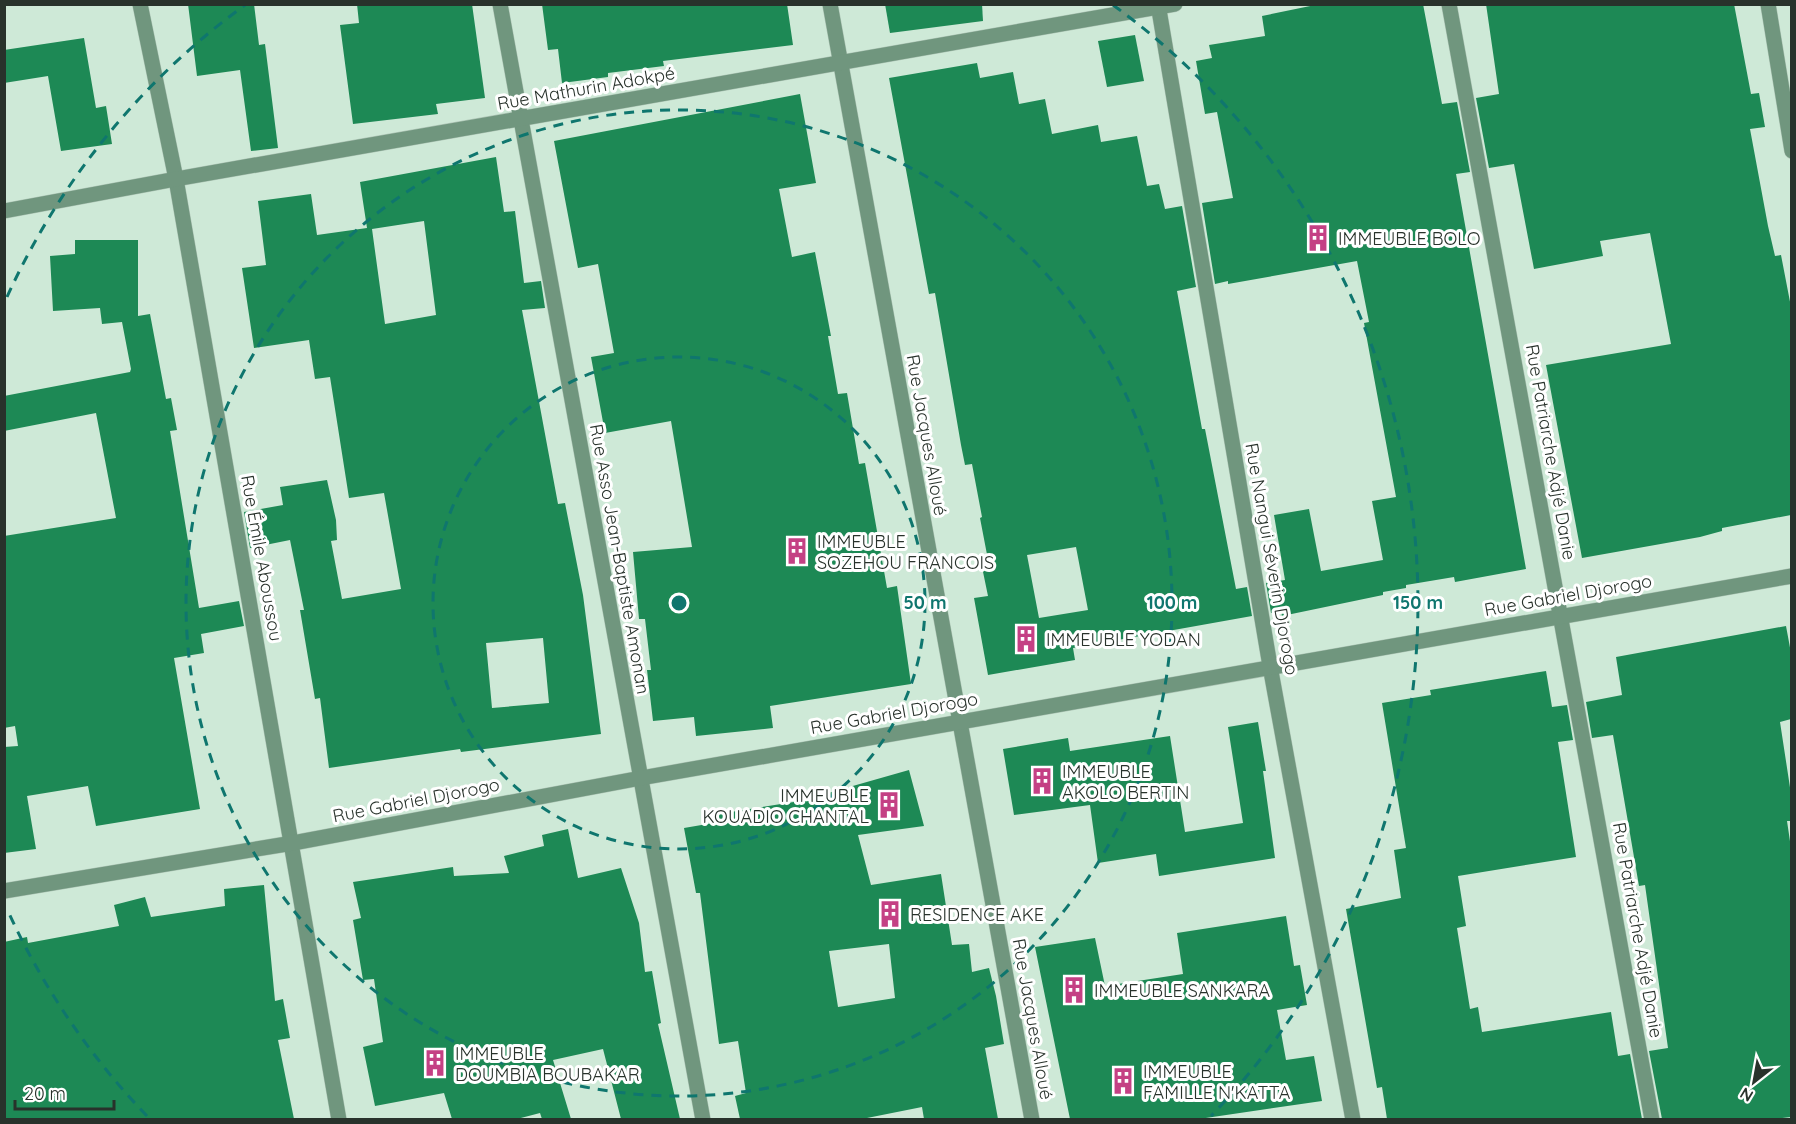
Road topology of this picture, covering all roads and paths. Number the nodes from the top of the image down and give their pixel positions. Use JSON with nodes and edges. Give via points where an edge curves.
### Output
{"nodes":[{"id":1,"x":140,"y":4,"type":"edge"},
{"id":2,"x":500,"y":4,"type":"edge"},
{"id":3,"x":830,"y":4,"type":"edge"},
{"id":4,"x":1175,"y":4,"type":"edge"},
{"id":5,"x":1449,"y":4,"type":"edge"},
{"id":6,"x":1772,"y":5,"type":"edge"},
{"id":7,"x":1158,"y":6,"type":"edge"},
{"id":8,"x":840,"y":63,"type":"junction"},
{"id":9,"x":521,"y":119,"type":"junction"},
{"id":10,"x":1791,"y":151,"type":"edge"},
{"id":11,"x":176,"y":179,"type":"junction"},
{"id":12,"x":4,"y":212,"type":"edge"},
{"id":13,"x":1791,"y":576,"type":"edge"},
{"id":14,"x":1561,"y":616,"type":"junction"},
{"id":15,"x":1270,"y":666,"type":"junction"},
{"id":16,"x":959,"y":722,"type":"junction"},
{"id":17,"x":641,"y":778,"type":"junction"},
{"id":18,"x":293,"y":843,"type":"junction"},
{"id":19,"x":4,"y":891,"type":"edge"},
{"id":20,"x":339,"y":1119,"type":"edge"},
{"id":21,"x":703,"y":1119,"type":"edge"},
{"id":22,"x":1032,"y":1119,"type":"edge"},
{"id":23,"x":1353,"y":1119,"type":"edge"},
{"id":24,"x":1653,"y":1119,"type":"edge"}],
"edges":[{"from":1,"to":11,"type":"street","name":"Rue Émile Aboussou"},
{"from":2,"to":9,"type":"street","name":"Rue Asso Jean-Baptiste Amonan"},
{"from":3,"to":8,"type":"street","name":"Rue Jacques Alloué"},
{"from":4,"to":7,"type":"street","name":"Rue Mathurin Adokpé"},
{"from":5,"to":14,"type":"street","name":"Rue Patriarche Adjé Danie"},
{"from":6,"to":10,"type":"street"},
{"from":7,"to":8,"type":"street","name":"Rue Mathurin Adokpé"},
{"from":7,"to":15,"type":"street","name":"Rue Nangui Séverin Djorogo"},
{"from":8,"to":9,"type":"street","name":"Rue Mathurin Adokpé"},
{"from":8,"to":16,"type":"street","name":"Rue Jacques Alloué"},
{"from":9,"to":11,"type":"street","name":"Rue Mathurin Adokpé"},
{"from":9,"to":17,"type":"street","name":"Rue Asso Jean-Baptiste Amonan"},
{"from":11,"to":12,"type":"street","name":"Rue Mathurin Adokpé"},
{"from":11,"to":18,"type":"street","name":"Rue Émile Aboussou"},
{"from":13,"to":14,"type":"street","name":"Rue Gabriel Djorogo"},
{"from":14,"to":15,"type":"street","name":"Rue Gabriel Djorogo"},
{"from":14,"to":24,"type":"street","name":"Rue Patriarche Adjé Danie"},
{"from":15,"to":16,"type":"street","name":"Rue Gabriel Djorogo"},
{"from":15,"to":23,"type":"street","name":"Rue Nangui Séverin Djorogo"},
{"from":16,"to":17,"type":"street","name":"Rue Gabriel Djorogo"},
{"from":16,"to":22,"type":"street","name":"Rue Jacques Alloué"},
{"from":17,"to":18,"type":"street","name":"Rue Gabriel Djorogo"},
{"from":17,"to":21,"type":"street","name":"Rue Asso Jean-Baptiste Amonan"},
{"from":18,"to":19,"type":"street","name":"Rue Gabriel Djorogo"},
{"from":18,"to":20,"type":"street","name":"Rue Émile Aboussou"}]}
